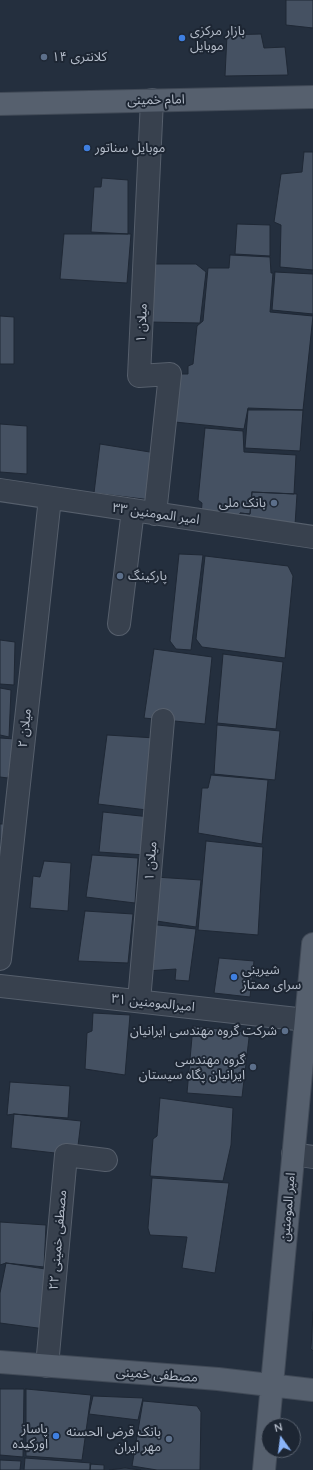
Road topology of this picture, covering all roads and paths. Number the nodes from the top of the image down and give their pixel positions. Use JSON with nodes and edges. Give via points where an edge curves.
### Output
{"nodes":[{"id":1,"x":313,"y":97,"type":"edge"},
{"id":2,"x":152,"y":100,"type":"junction"},
{"id":3,"x":0,"y":104,"type":"edge"},
{"id":4,"x":0,"y":490,"type":"edge"},
{"id":5,"x":50,"y":498,"type":"junction"},
{"id":6,"x":133,"y":510,"type":"junction"},
{"id":7,"x":155,"y":514,"type":"junction"},
{"id":8,"x":313,"y":537,"type":"edge"},
{"id":9,"x":119,"y":624,"type":"dead end"},
{"id":10,"x":163,"y":720,"type":"dead end"},
{"id":11,"x":313,"y":944,"type":"edge"},
{"id":12,"x":0,"y":958,"type":"edge"},
{"id":13,"x":0,"y":986,"type":"edge"},
{"id":14,"x":139,"y":1001,"type":"junction"},
{"id":15,"x":306,"y":1020,"type":"junction"},
{"id":16,"x":303,"y":1155,"type":"edge"},
{"id":17,"x":106,"y":1160,"type":"dead end"},
{"id":18,"x":0,"y":1362,"type":"edge"},
{"id":19,"x":47,"y":1366,"type":"junction"},
{"id":20,"x":271,"y":1386,"type":"junction"},
{"id":21,"x":313,"y":1390,"type":"edge"},
{"id":22,"x":264,"y":1470,"type":"edge"}],
"edges":[{"from":1,"to":2,"type":"main road","name":"امام خمینی"},
{"from":2,"to":3,"type":"main road","name":"امام خمینی"},
{"from":2,"to":7,"type":"street","name":"میلان ۱","via":[[139,376],[170,374]]},
{"from":4,"to":5,"type":"street","name":"امیر المومنین ۳۳"},
{"from":5,"to":6,"type":"street","name":"امیر المومنین ۳۳"},
{"from":5,"to":12,"type":"street","name":"میلان ۲"},
{"from":6,"to":7,"type":"street","name":"امیر المومنین ۳۳"},
{"from":6,"to":9,"type":"street"},
{"from":7,"to":8,"type":"street","name":"امیر المومنین ۳۳"},
{"from":10,"to":14,"type":"street","name":"میلان ۱"},
{"from":11,"to":15,"type":"main road","name":"امیر المومنین"},
{"from":13,"to":14,"type":"street","name":"امیرالمومنین ۳۱"},
{"from":14,"to":15,"type":"street","name":"امیرالمومنین ۳۱"},
{"from":15,"to":16,"type":"main road","name":"امیر المومنین"},
{"from":16,"to":20,"type":"main road","name":"امیر المومنین"},
{"from":17,"to":19,"type":"street","name":"مصطفی خمینی ۲۲","via":[[66,1155]]},
{"from":18,"to":19,"type":"main road","name":"مصطفی خمینی"},
{"from":19,"to":20,"type":"main road","name":"مصطفی خمینی","via":[[218,1379]]},
{"from":20,"to":21,"type":"main road","name":"مصطفی خمینی"},
{"from":20,"to":22,"type":"main road","name":"امیر المومنین"}]}
